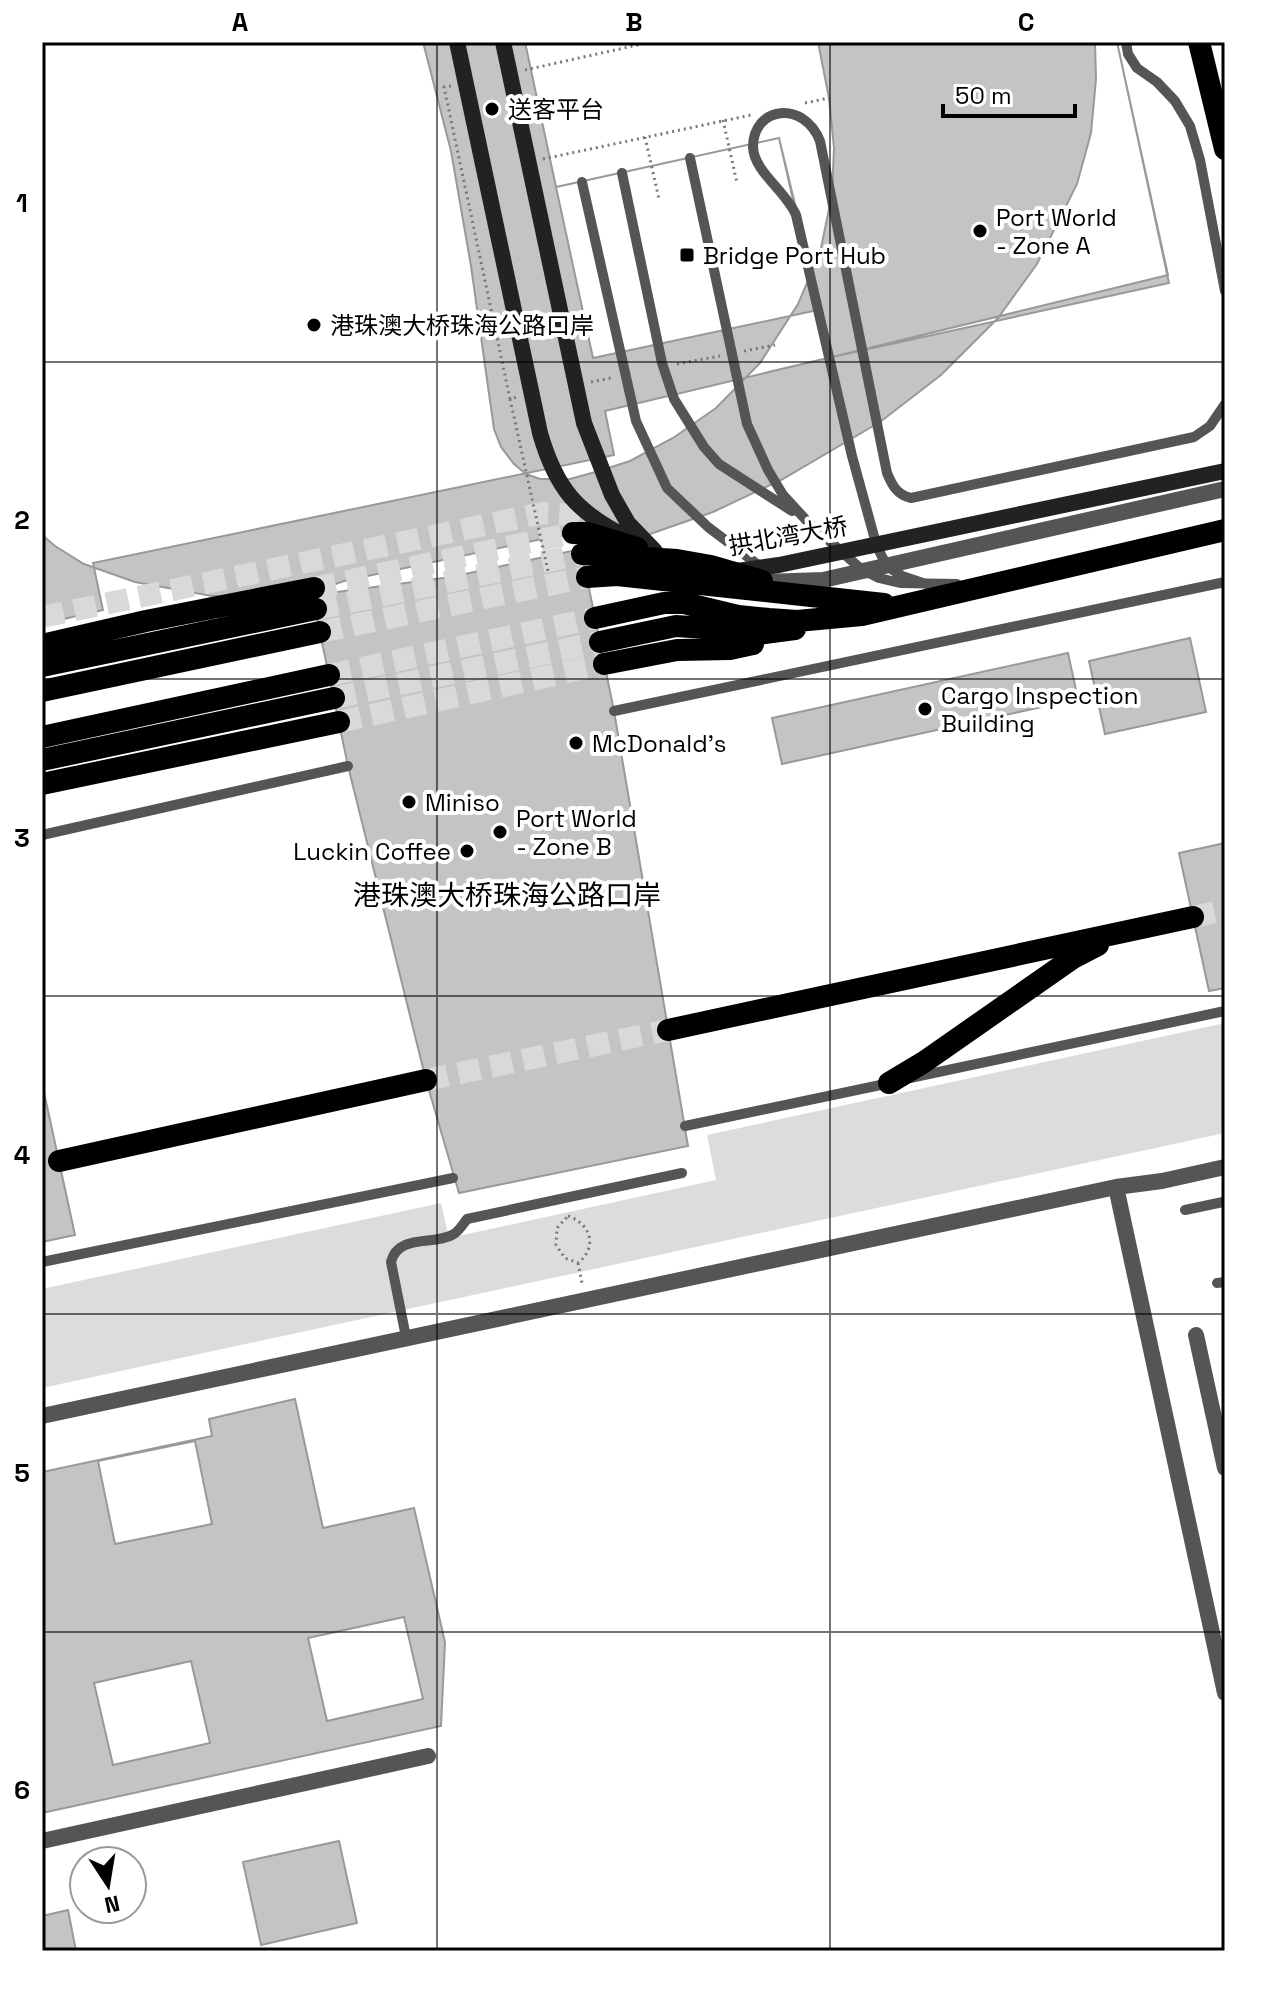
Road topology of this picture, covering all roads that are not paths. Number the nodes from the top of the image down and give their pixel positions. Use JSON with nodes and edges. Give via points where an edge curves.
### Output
{"nodes":[{"id":1,"x":457,"y":42,"type":"edge"},
{"id":2,"x":503,"y":42,"type":"edge"},
{"id":3,"x":1126,"y":42,"type":"edge"},
{"id":4,"x":1199,"y":42,"type":"edge"},
{"id":5,"x":1225,"y":149,"type":"edge"},
{"id":6,"x":690,"y":158,"type":"dead end"},
{"id":7,"x":622,"y":173,"type":"dead end"},
{"id":8,"x":582,"y":182,"type":"dead end"},
{"id":9,"x":1225,"y":291,"type":"edge"},
{"id":10,"x":1225,"y":404,"type":"edge"},
{"id":11,"x":1225,"y":461,"type":"edge"},
{"id":12,"x":1225,"y":471,"type":"edge"},
{"id":13,"x":1225,"y":489,"type":"edge"},
{"id":14,"x":1162,"y":502,"type":"junction"},
{"id":15,"x":807,"y":521,"type":"junction"},
{"id":16,"x":1225,"y":530,"type":"edge"},
{"id":17,"x":573,"y":533,"type":"tunnel mouth"},
{"id":18,"x":649,"y":548,"type":"junction"},
{"id":19,"x":582,"y":554,"type":"tunnel mouth"},
{"id":20,"x":677,"y":560,"type":"junction"},
{"id":21,"x":708,"y":573,"type":"junction"},
{"id":22,"x":587,"y":577,"type":"tunnel mouth"},
{"id":23,"x":1225,"y":582,"type":"edge"},
{"id":24,"x":926,"y":584,"type":"junction"},
{"id":25,"x":1002,"y":584,"type":"junction"},
{"id":26,"x":788,"y":587,"type":"junction"},
{"id":27,"x":864,"y":608,"type":"junction"},
{"id":28,"x":595,"y":618,"type":"tunnel mouth"},
{"id":29,"x":320,"y":632,"type":"tunnel mouth"},
{"id":30,"x":779,"y":633,"type":"junction"},
{"id":31,"x":600,"y":642,"type":"tunnel mouth"},
{"id":32,"x":42,"y":645,"type":"edge"},
{"id":33,"x":604,"y":664,"type":"tunnel mouth"},
{"id":34,"x":42,"y":666,"type":"edge"},
{"id":35,"x":329,"y":675,"type":"tunnel mouth"},
{"id":36,"x":42,"y":691,"type":"edge"},
{"id":37,"x":334,"y":698,"type":"tunnel mouth"},
{"id":38,"x":614,"y":711,"type":"dead end"},
{"id":39,"x":339,"y":722,"type":"tunnel mouth"},
{"id":40,"x":42,"y":737,"type":"edge"},
{"id":41,"x":42,"y":760,"type":"edge"},
{"id":42,"x":348,"y":766,"type":"dead end"},
{"id":43,"x":42,"y":784,"type":"edge"},
{"id":44,"x":42,"y":835,"type":"edge"},
{"id":45,"x":1193,"y":917,"type":"tunnel mouth"},
{"id":46,"x":1129,"y":930,"type":"junction"},
{"id":47,"x":1225,"y":1011,"type":"edge"},
{"id":48,"x":668,"y":1030,"type":"tunnel mouth"},
{"id":49,"x":426,"y":1080,"type":"tunnel mouth"},
{"id":50,"x":889,"y":1083,"type":"junction"},
{"id":51,"x":685,"y":1126,"type":"dead end"},
{"id":52,"x":59,"y":1161,"type":"dead end"},
{"id":53,"x":1225,"y":1167,"type":"edge"},
{"id":54,"x":682,"y":1173,"type":"dead end"},
{"id":55,"x":453,"y":1178,"type":"dead end"},
{"id":56,"x":1116,"y":1187,"type":"junction"},
{"id":57,"x":1224,"y":1205,"type":"edge"},
{"id":58,"x":1185,"y":1210,"type":"dead end"},
{"id":59,"x":42,"y":1262,"type":"edge"},
{"id":60,"x":1196,"y":1335,"type":"dead end"},
{"id":61,"x":406,"y":1337,"type":"junction"},
{"id":62,"x":42,"y":1416,"type":"edge"},
{"id":63,"x":1225,"y":1468,"type":"edge"},
{"id":64,"x":1225,"y":1693,"type":"edge"},
{"id":65,"x":428,"y":1756,"type":"dead end"},
{"id":66,"x":42,"y":1841,"type":"edge"}],
"edges":[{"from":1,"to":18,"type":"main road","via":[[549,466],[566,494],[587,513]]},
{"from":2,"to":18,"type":"main road","name":"拱北湾大桥","via":[[584,423],[612,495]]},
{"from":3,"to":9,"type":"lane","via":[[1137,68],[1175,101],[1190,126]]},
{"from":4,"to":5,"type":"highway"},
{"from":6,"to":15,"type":"lane","via":[[747,424],[783,495]]},
{"from":7,"to":15,"type":"lane","via":[[662,363],[683,415],[719,464]]},
{"from":8,"to":26,"type":"lane","via":[[636,421],[667,488],[708,527]]},
{"from":10,"to":24,"type":"lane","via":[[1210,426],[1194,437],[911,498],[901,494],[887,473],[820,141],[803,117],[785,112],[763,121],[753,146],[755,159],[796,215],[877,547],[887,566]]},
{"from":11,"to":14,"type":"lane"},
{"from":12,"to":21,"type":"main road","name":"拱北湾大桥","via":[[779,565]]},
{"from":13,"to":14,"type":"street"},
{"from":14,"to":21,"type":"street","via":[[823,580],[768,582]]},
{"from":15,"to":24,"type":"lane","via":[[870,574]]},
{"from":16,"to":25,"type":"highway"},
{"from":17,"to":20,"type":"highway"},
{"from":18,"to":21,"type":"main road","name":"拱北湾大桥","via":[[680,566]]},
{"from":19,"to":20,"type":"highway"},
{"from":20,"to":26,"type":"highway"},
{"from":22,"to":27,"type":"highway","via":[[617,575]]},
{"from":23,"to":38,"type":"lane"},
{"from":24,"to":25,"type":"lane"},
{"from":25,"to":27,"type":"highway","via":[[898,607]]},
{"from":26,"to":27,"type":"highway"},
{"from":27,"to":28,"type":"highway","via":[[797,621],[664,603]]},
{"from":27,"to":30,"type":"highway"},
{"from":29,"to":36,"type":"highway"},
{"from":30,"to":31,"type":"highway","via":[[743,636],[676,626]]},
{"from":30,"to":33,"type":"highway","via":[[743,647],[677,650]]},
{"from":32,"to":34,"type":"highway","via":[[146,621],[315,598]]},
{"from":35,"to":40,"type":"highway"},
{"from":37,"to":41,"type":"highway"},
{"from":39,"to":43,"type":"highway"},
{"from":42,"to":44,"type":"lane"},
{"from":45,"to":46,"type":"highway"},
{"from":46,"to":48,"type":"highway"},
{"from":46,"to":50,"type":"highway","via":[[1073,958]]},
{"from":47,"to":50,"type":"lane"},
{"from":49,"to":52,"type":"highway"},
{"from":50,"to":51,"type":"lane"},
{"from":53,"to":56,"type":"street"},
{"from":54,"to":61,"type":"lane","via":[[467,1219],[454,1234],[404,1246],[391,1262]]},
{"from":55,"to":59,"type":"lane"},
{"from":56,"to":61,"type":"street"},
{"from":56,"to":64,"type":"street"},
{"from":57,"to":58,"type":"lane"},
{"from":60,"to":63,"type":"street"},
{"from":61,"to":62,"type":"street"},
{"from":65,"to":66,"type":"street"}]}
